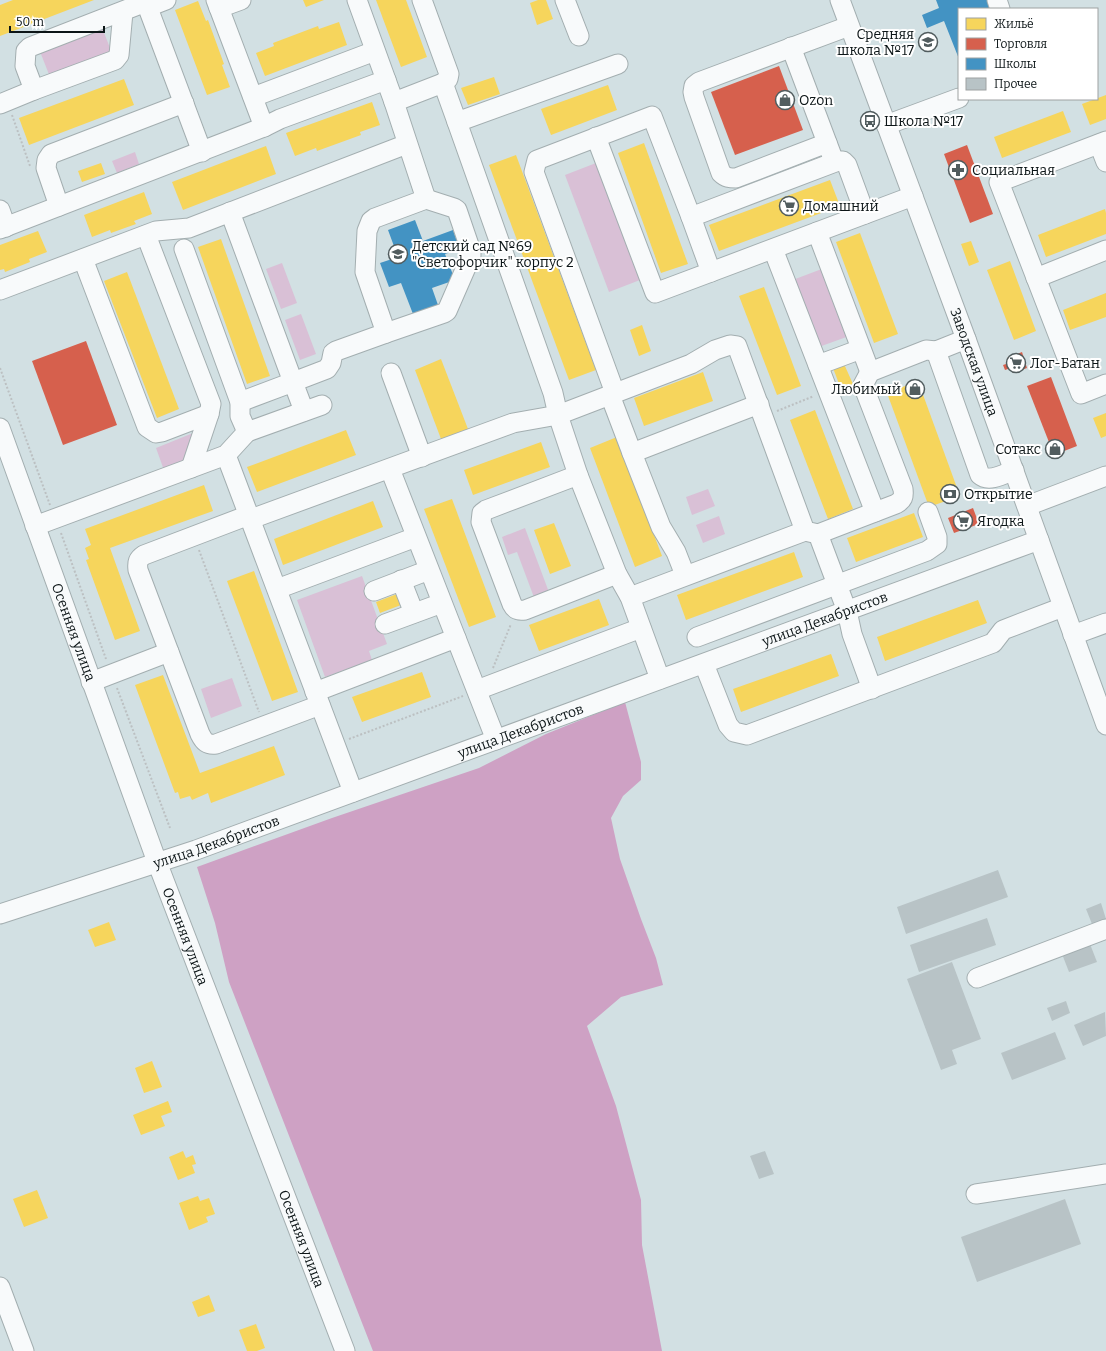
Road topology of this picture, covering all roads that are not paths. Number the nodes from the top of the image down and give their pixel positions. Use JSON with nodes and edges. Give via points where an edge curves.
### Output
{"nodes":[{"id":1,"x":166,"y":0,"type":"edge"},
{"id":2,"x":241,"y":0,"type":"edge"},
{"id":3,"x":357,"y":0,"type":"edge"},
{"id":4,"x":422,"y":0,"type":"edge"},
{"id":5,"x":565,"y":0,"type":"edge"},
{"id":6,"x":840,"y":0,"type":"edge"},
{"id":7,"x":146,"y":3,"type":"edge"},
{"id":8,"x":218,"y":4,"type":"edge"},
{"id":9,"x":123,"y":12,"type":"junction"},
{"id":10,"x":849,"y":26,"type":"junction"},
{"id":11,"x":579,"y":36,"type":"dead end"},
{"id":12,"x":792,"y":47,"type":"junction"},
{"id":13,"x":375,"y":51,"type":"junction"},
{"id":14,"x":618,"y":64,"type":"dead end"},
{"id":15,"x":386,"y":80,"type":"junction"},
{"id":16,"x":443,"y":83,"type":"junction"},
{"id":17,"x":34,"y":90,"type":"junction"},
{"id":18,"x":253,"y":97,"type":"junction"},
{"id":19,"x":958,"y":98,"type":"edge"},
{"id":20,"x":3,"y":102,"type":"edge"},
{"id":21,"x":394,"y":102,"type":"junction"},
{"id":22,"x":184,"y":103,"type":"junction"},
{"id":23,"x":457,"y":122,"type":"junction"},
{"id":24,"x":886,"y":125,"type":"junction"},
{"id":25,"x":264,"y":128,"type":"junction"},
{"id":26,"x":596,"y":137,"type":"junction"},
{"id":27,"x":1102,"y":142,"type":"edge"},
{"id":28,"x":827,"y":143,"type":"junction"},
{"id":29,"x":407,"y":144,"type":"junction"},
{"id":30,"x":202,"y":152,"type":"junction"},
{"id":31,"x":1106,"y":162,"type":"edge"},
{"id":32,"x":834,"y":163,"type":"junction"},
{"id":33,"x":913,"y":196,"type":"junction"},
{"id":34,"x":426,"y":199,"type":"junction"},
{"id":35,"x":59,"y":206,"type":"junction"},
{"id":36,"x":230,"y":212,"type":"junction"},
{"id":37,"x":865,"y":214,"type":"junction"},
{"id":38,"x":691,"y":217,"type":"junction"},
{"id":39,"x":2,"y":222,"type":"edge"},
{"id":40,"x":817,"y":232,"type":"junction"},
{"id":41,"x":146,"y":235,"type":"junction"},
{"id":42,"x":184,"y":249,"type":"dead end"},
{"id":43,"x":773,"y":249,"type":"junction"},
{"id":44,"x":1106,"y":250,"type":"edge"},
{"id":45,"x":83,"y":259,"type":"junction"},
{"id":46,"x":711,"y":272,"type":"junction"},
{"id":47,"x":1036,"y":278,"type":"junction"},
{"id":48,"x":0,"y":290,"type":"edge"},
{"id":49,"x":386,"y":333,"type":"junction"},
{"id":50,"x":966,"y":339,"type":"junction"},
{"id":51,"x":861,"y":348,"type":"junction"},
{"id":52,"x":936,"y":351,"type":"junction"},
{"id":53,"x":818,"y":365,"type":"junction"},
{"id":54,"x":870,"y":372,"type":"junction"},
{"id":55,"x":391,"y":373,"type":"dead end"},
{"id":56,"x":293,"y":382,"type":"junction"},
{"id":57,"x":1106,"y":384,"type":"edge"},
{"id":58,"x":612,"y":394,"type":"junction"},
{"id":59,"x":240,"y":402,"type":"junction"},
{"id":60,"x":322,"y":404,"type":"dead end"},
{"id":61,"x":761,"y":410,"type":"junction"},
{"id":62,"x":304,"y":411,"type":"junction"},
{"id":63,"x":209,"y":414,"type":"junction"},
{"id":64,"x":558,"y":415,"type":"junction"},
{"id":65,"x":0,"y":428,"type":"edge"},
{"id":66,"x":247,"y":432,"type":"junction"},
{"id":67,"x":632,"y":453,"type":"junction"},
{"id":68,"x":226,"y":455,"type":"junction"},
{"id":69,"x":422,"y":458,"type":"junction"},
{"id":70,"x":191,"y":468,"type":"junction"},
{"id":71,"x":390,"y":469,"type":"junction"},
{"id":72,"x":1014,"y":470,"type":"junction"},
{"id":73,"x":578,"y":475,"type":"junction"},
{"id":74,"x":1106,"y":476,"type":"edge"},
{"id":75,"x":1027,"y":506,"type":"junction"},
{"id":76,"x":875,"y":512,"type":"junction"},
{"id":77,"x":928,"y":512,"type":"dead end"},
{"id":78,"x":250,"y":517,"type":"junction"},
{"id":79,"x":35,"y":526,"type":"junction"},
{"id":80,"x":811,"y":532,"type":"junction"},
{"id":81,"x":416,"y":537,"type":"junction"},
{"id":82,"x":1039,"y":540,"type":"junction"},
{"id":83,"x":429,"y":570,"type":"junction"},
{"id":84,"x":617,"y":574,"type":"junction"},
{"id":85,"x":686,"y":575,"type":"junction"},
{"id":86,"x":401,"y":580,"type":"junction"},
{"id":87,"x":838,"y":585,"type":"junction"},
{"id":88,"x":277,"y":589,"type":"junction"},
{"id":89,"x":374,"y":590,"type":"dead end"},
{"id":90,"x":630,"y":597,"type":"junction"},
{"id":91,"x":442,"y":603,"type":"junction"},
{"id":92,"x":1063,"y":607,"type":"junction"},
{"id":93,"x":847,"y":611,"type":"junction"},
{"id":94,"x":414,"y":614,"type":"junction"},
{"id":95,"x":1106,"y":623,"type":"edge"},
{"id":96,"x":384,"y":624,"type":"dead end"},
{"id":97,"x":641,"y":628,"type":"junction"},
{"id":98,"x":1073,"y":635,"type":"junction"},
{"id":99,"x":697,"y":637,"type":"dead end"},
{"id":100,"x":456,"y":638,"type":"junction"},
{"id":101,"x":169,"y":652,"type":"junction"},
{"id":102,"x":704,"y":664,"type":"junction"},
{"id":103,"x":660,"y":679,"type":"junction"},
{"id":104,"x":91,"y":682,"type":"junction"},
{"id":105,"x":872,"y":689,"type":"junction"},
{"id":106,"x":477,"y":690,"type":"junction"},
{"id":107,"x":318,"y":698,"type":"junction"},
{"id":108,"x":1106,"y":725,"type":"edge"},
{"id":109,"x":496,"y":740,"type":"junction"},
{"id":110,"x":353,"y":792,"type":"junction"},
{"id":111,"x":157,"y":862,"type":"junction"},
{"id":112,"x":0,"y":914,"type":"edge"},
{"id":113,"x":1106,"y":929,"type":"edge"},
{"id":114,"x":977,"y":978,"type":"dead end"},
{"id":115,"x":1106,"y":1174,"type":"edge"},
{"id":116,"x":976,"y":1194,"type":"dead end"},
{"id":117,"x":0,"y":1288,"type":"edge"},
{"id":118,"x":24,"y":1351,"type":"edge"},
{"id":119,"x":345,"y":1351,"type":"edge"}],
"edges":[{"from":1,"to":7,"type":"street"},
{"from":2,"to":8,"type":"street"},
{"from":3,"to":13,"type":"street"},
{"from":4,"to":16,"type":"street","via":[[449,74]]},
{"from":5,"to":11,"type":"street"},
{"from":6,"to":10,"type":"street","name":"Заводская улица"},
{"from":7,"to":9,"type":"street"},
{"from":7,"to":22,"type":"street"},
{"from":8,"to":18,"type":"street"},
{"from":9,"to":17,"type":"street","via":[[119,55],[115,60]]},
{"from":9,"to":17,"type":"street","via":[[30,47],[26,51],[25,66]]},
{"from":10,"to":12,"type":"street"},
{"from":10,"to":24,"type":"street","name":"Заводская улица"},
{"from":12,"to":28,"type":"street"},
{"from":12,"to":28,"type":"street","via":[[694,86],[694,97],[721,173],[736,178]]},
{"from":13,"to":15,"type":"street"},
{"from":13,"to":18,"type":"street"},
{"from":14,"to":23,"type":"street"},
{"from":15,"to":21,"type":"street"},
{"from":15,"to":25,"type":"street","via":[[280,119]]},
{"from":16,"to":21,"type":"street"},
{"from":16,"to":23,"type":"street"},
{"from":17,"to":20,"type":"street"},
{"from":18,"to":25,"type":"street"},
{"from":19,"to":24,"type":"street"},
{"from":21,"to":29,"type":"street"},
{"from":22,"to":30,"type":"street"},
{"from":22,"to":35,"type":"street","via":[[51,154],[46,168]]},
{"from":23,"to":64,"type":"street","via":[[553,393]]},
{"from":24,"to":33,"type":"street","name":"Заводская улица"},
{"from":25,"to":30,"type":"street"},
{"from":26,"to":38,"type":"street","via":[[652,116]]},
{"from":26,"to":46,"type":"street","via":[[655,293]]},
{"from":26,"to":58,"type":"street","via":[[538,160],[534,172]]},
{"from":27,"to":31,"type":"street"},
{"from":27,"to":47,"type":"street","via":[[999,182]]},
{"from":28,"to":32,"type":"street"},
{"from":29,"to":34,"type":"street"},
{"from":29,"to":36,"type":"street"},
{"from":30,"to":35,"type":"street"},
{"from":32,"to":37,"type":"street","via":[[843,161],[847,165]]},
{"from":32,"to":38,"type":"street"},
{"from":33,"to":37,"type":"street"},
{"from":33,"to":50,"type":"street","name":"Заводская улица"},
{"from":34,"to":49,"type":"street","via":[[375,218],[367,230],[365,272]]},
{"from":34,"to":49,"type":"street","via":[[457,210],[471,256],[447,311]]},
{"from":35,"to":39,"type":"street"},
{"from":36,"to":41,"type":"street","via":[[189,228],[156,231]]},
{"from":36,"to":56,"type":"street"},
{"from":37,"to":40,"type":"street"},
{"from":38,"to":46,"type":"street"},
{"from":40,"to":43,"type":"street"},
{"from":40,"to":51,"type":"street"},
{"from":41,"to":45,"type":"street"},
{"from":41,"to":63,"type":"street","via":[[211,404]]},
{"from":42,"to":59,"type":"street"},
{"from":43,"to":46,"type":"street"},
{"from":43,"to":53,"type":"street"},
{"from":44,"to":47,"type":"street"},
{"from":45,"to":48,"type":"street"},
{"from":45,"to":63,"type":"street","via":[[147,427],[156,433],[162,432]]},
{"from":47,"to":57,"type":"street","via":[[1081,394]]},
{"from":49,"to":56,"type":"street","via":[[336,351],[327,369]]},
{"from":50,"to":52,"type":"street"},
{"from":50,"to":72,"type":"street","name":"Заводская улица"},
{"from":51,"to":53,"type":"street"},
{"from":51,"to":54,"type":"street"},
{"from":52,"to":54,"type":"street","via":[[926,350]]},
{"from":52,"to":72,"type":"street","via":[[980,475],[989,479]]},
{"from":53,"to":76,"type":"street"},
{"from":54,"to":76,"type":"street","via":[[863,385],[904,496],[901,501]]},
{"from":55,"to":69,"type":"street"},
{"from":56,"to":59,"type":"street"},
{"from":56,"to":62,"type":"street"},
{"from":58,"to":61,"type":"street","via":[[691,364],[730,344],[737,346]]},
{"from":58,"to":64,"type":"street"},
{"from":58,"to":67,"type":"street"},
{"from":59,"to":66,"type":"street","via":[[240,416]]},
{"from":60,"to":62,"type":"street"},
{"from":61,"to":67,"type":"street"},
{"from":61,"to":80,"type":"street"},
{"from":62,"to":66,"type":"street"},
{"from":63,"to":70,"type":"street"},
{"from":64,"to":69,"type":"street","via":[[513,423]]},
{"from":64,"to":73,"type":"street"},
{"from":65,"to":79,"type":"street","name":"Осенняя улица"},
{"from":66,"to":68,"type":"street"},
{"from":67,"to":85,"type":"street","via":[[661,527]]},
{"from":68,"to":70,"type":"street"},
{"from":68,"to":78,"type":"street"},
{"from":69,"to":71,"type":"street"},
{"from":70,"to":79,"type":"street"},
{"from":71,"to":78,"type":"street"},
{"from":71,"to":81,"type":"street"},
{"from":72,"to":75,"type":"street","name":"Заводская улица"},
{"from":73,"to":84,"type":"street"},
{"from":73,"to":84,"type":"street","via":[[482,513],[481,522],[512,604],[515,609],[525,610]]},
{"from":74,"to":75,"type":"street"},
{"from":75,"to":82,"type":"street","name":"Заводская улица"},
{"from":76,"to":80,"type":"street"},
{"from":77,"to":87,"type":"street","via":[[937,537],[937,544],[933,548]]},
{"from":78,"to":88,"type":"street"},
{"from":78,"to":101,"type":"street","via":[[193,535],[139,558],[138,570]]},
{"from":79,"to":104,"type":"street","name":"Осенняя улица"},
{"from":80,"to":85,"type":"street"},
{"from":80,"to":87,"type":"street"},
{"from":81,"to":83,"type":"street"},
{"from":81,"to":88,"type":"street"},
{"from":82,"to":92,"type":"street","name":"Заводская улица"},
{"from":82,"to":93,"type":"street","name":"улица Декабристов"},
{"from":83,"to":86,"type":"street"},
{"from":83,"to":91,"type":"street"},
{"from":84,"to":90,"type":"street"},
{"from":85,"to":90,"type":"street"},
{"from":86,"to":89,"type":"street"},
{"from":86,"to":94,"type":"street"},
{"from":87,"to":93,"type":"street"},
{"from":87,"to":99,"type":"street"},
{"from":88,"to":107,"type":"street"},
{"from":90,"to":97,"type":"street"},
{"from":91,"to":94,"type":"street"},
{"from":91,"to":100,"type":"street"},
{"from":92,"to":98,"type":"street","name":"Заводская улица"},
{"from":92,"to":105,"type":"street","via":[[1002,630],[993,643]]},
{"from":93,"to":102,"type":"street","name":"улица Декабристов"},
{"from":93,"to":105,"type":"street","via":[[852,634]]},
{"from":94,"to":96,"type":"street"},
{"from":95,"to":98,"type":"street"},
{"from":97,"to":103,"type":"street"},
{"from":97,"to":106,"type":"street"},
{"from":98,"to":108,"type":"street","name":"Заводская улица"},
{"from":100,"to":106,"type":"street"},
{"from":100,"to":107,"type":"street"},
{"from":101,"to":104,"type":"street"},
{"from":101,"to":107,"type":"street","via":[[203,741],[209,745],[264,726]]},
{"from":102,"to":103,"type":"street","name":"улица Декабристов"},
{"from":102,"to":105,"type":"street","via":[[728,725],[740,734],[747,734]]},
{"from":103,"to":109,"type":"street","name":"улица Декабристов"},
{"from":104,"to":111,"type":"street","name":"Осенняя улица"},
{"from":106,"to":109,"type":"street"},
{"from":107,"to":110,"type":"street"},
{"from":109,"to":110,"type":"street","name":"улица Декабристов"},
{"from":110,"to":111,"type":"street","name":"улица Декабристов"},
{"from":111,"to":112,"type":"street","name":"улица Декабристов"},
{"from":111,"to":119,"type":"street","name":"Осенняя улица"},
{"from":113,"to":114,"type":"street"},
{"from":115,"to":116,"type":"street"},
{"from":117,"to":118,"type":"street"}]}
